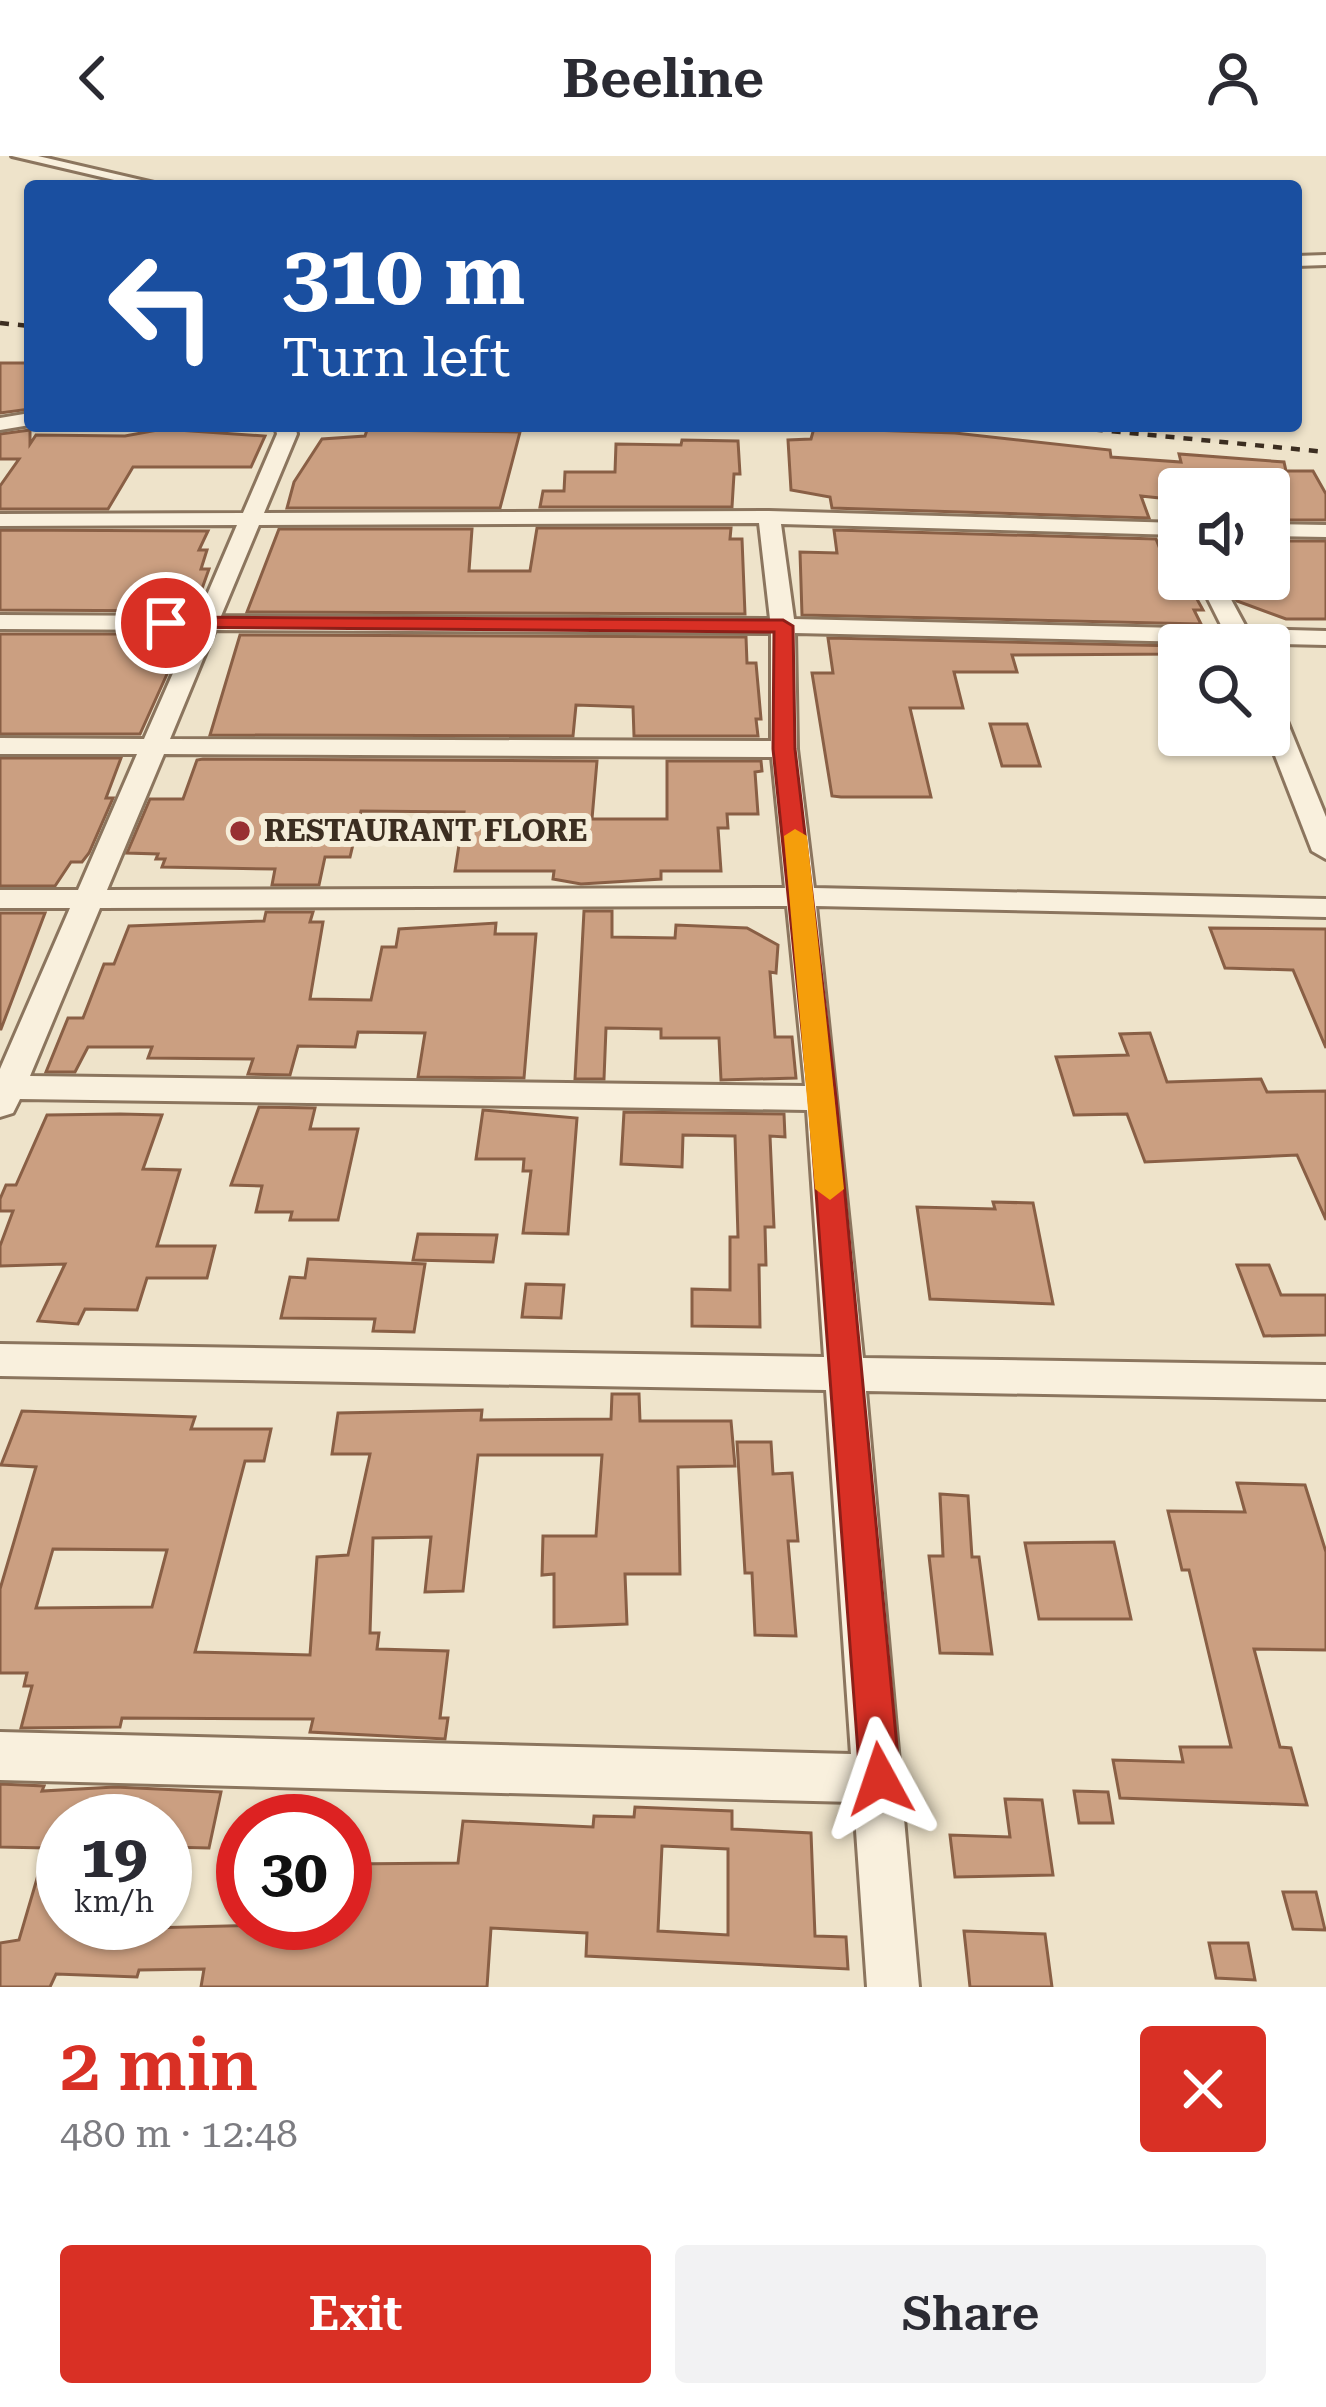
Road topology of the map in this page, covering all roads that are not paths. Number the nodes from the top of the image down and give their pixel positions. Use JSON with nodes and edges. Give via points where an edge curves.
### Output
{"nodes":[{"id":1,"x":19,"y":156,"type":"edge"},
{"id":2,"x":132,"y":180,"type":"edge"},
{"id":3,"x":286,"y":432,"type":"edge"},
{"id":4,"x":769,"y":517,"type":"junction"},
{"id":5,"x":0,"y":520,"type":"edge"},
{"id":6,"x":248,"y":522,"type":"junction"},
{"id":7,"x":1158,"y":528,"type":"edge"},
{"id":8,"x":1290,"y":530,"type":"edge"},
{"id":9,"x":1326,"y":531,"type":"edge"},
{"id":10,"x":0,"y":622,"type":"edge"},
{"id":11,"x":208,"y":623,"type":"junction"},
{"id":12,"x":783,"y":626,"type":"junction"},
{"id":13,"x":1326,"y":638,"type":"edge"},
{"id":14,"x":1158,"y":639,"type":"edge"},
{"id":15,"x":1290,"y":640,"type":"edge"},
{"id":16,"x":0,"y":746,"type":"edge"},
{"id":17,"x":155,"y":746,"type":"junction"},
{"id":18,"x":784,"y":749,"type":"junction"},
{"id":19,"x":1288,"y":756,"type":"edge"},
{"id":20,"x":1326,"y":851,"type":"edge"},
{"id":21,"x":804,"y":897,"type":"junction"},
{"id":22,"x":91,"y":898,"type":"junction"},
{"id":23,"x":0,"y":899,"type":"edge"},
{"id":24,"x":1326,"y":908,"type":"edge"},
{"id":25,"x":4,"y":1097,"type":"edge"},
{"id":26,"x":823,"y":1098,"type":"junction"},
{"id":27,"x":0,"y":1360,"type":"edge"},
{"id":28,"x":844,"y":1373,"type":"junction"},
{"id":29,"x":1326,"y":1382,"type":"edge"},
{"id":30,"x":0,"y":1756,"type":"edge"},
{"id":31,"x":880,"y":1779,"type":"junction"},
{"id":32,"x":893,"y":1987,"type":"edge"}],
"edges":[{"from":1,"to":2,"type":"street"},
{"from":3,"to":6,"type":"street"},
{"from":4,"to":6,"type":"street"},
{"from":4,"to":7,"type":"street"},
{"from":4,"to":12,"type":"street"},
{"from":5,"to":6,"type":"street"},
{"from":6,"to":11,"type":"street"},
{"from":8,"to":9,"type":"street"},
{"from":10,"to":11,"type":"street"},
{"from":11,"to":12,"type":"street"},
{"from":11,"to":17,"type":"street"},
{"from":12,"to":14,"type":"street"},
{"from":12,"to":18,"type":"street"},
{"from":13,"to":15,"type":"street"},
{"from":16,"to":17,"type":"street"},
{"from":17,"to":18,"type":"street"},
{"from":17,"to":22,"type":"street"},
{"from":18,"to":21,"type":"street"},
{"from":19,"to":20,"type":"street"},
{"from":21,"to":22,"type":"street"},
{"from":21,"to":24,"type":"street"},
{"from":21,"to":26,"type":"street"},
{"from":22,"to":23,"type":"street"},
{"from":22,"to":25,"type":"street"},
{"from":25,"to":26,"type":"street"},
{"from":26,"to":28,"type":"street"},
{"from":27,"to":28,"type":"street"},
{"from":28,"to":29,"type":"street"},
{"from":28,"to":31,"type":"street"},
{"from":30,"to":31,"type":"street"},
{"from":31,"to":32,"type":"street"}]}
